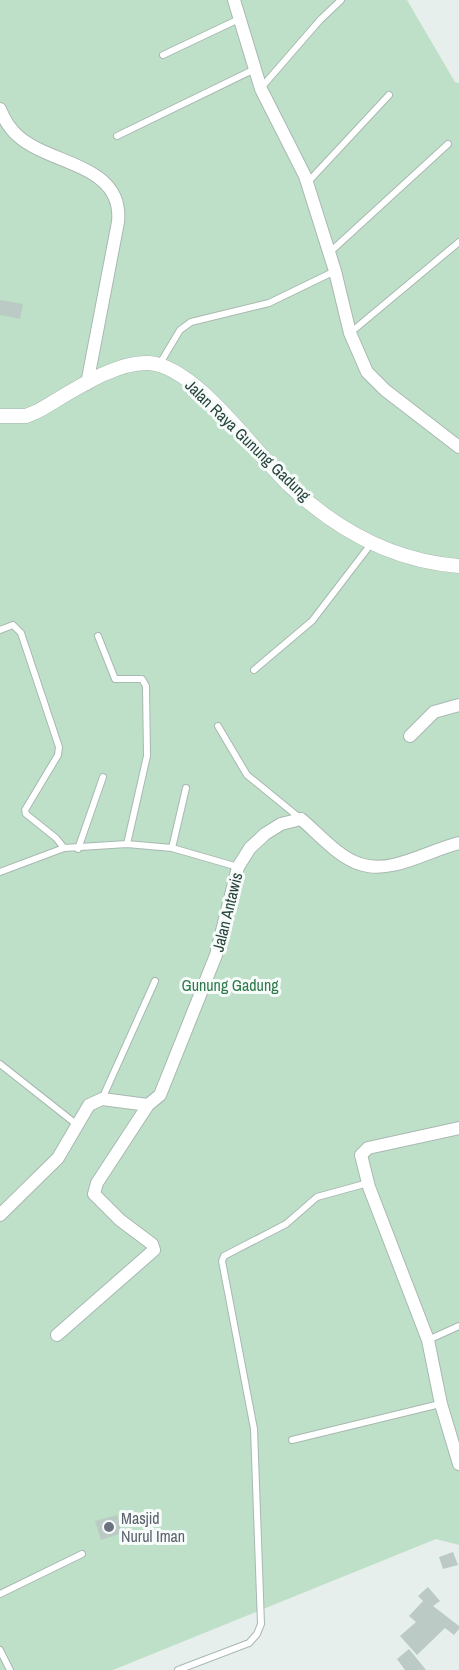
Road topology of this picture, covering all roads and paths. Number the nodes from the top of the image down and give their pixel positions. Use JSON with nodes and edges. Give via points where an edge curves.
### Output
{"nodes":[{"id":1,"x":234,"y":0,"type":"edge"},
{"id":2,"x":341,"y":0,"type":"edge"},
{"id":3,"x":240,"y":19,"type":"junction"},
{"id":4,"x":163,"y":55,"type":"dead end"},
{"id":5,"x":255,"y":69,"type":"junction"},
{"id":6,"x":261,"y":89,"type":"junction"},
{"id":7,"x":389,"y":95,"type":"dead end"},
{"id":8,"x":0,"y":109,"type":"edge"},
{"id":9,"x":117,"y":136,"type":"dead end"},
{"id":10,"x":448,"y":144,"type":"dead end"},
{"id":11,"x":307,"y":183,"type":"junction"},
{"id":12,"x":459,"y":242,"type":"edge"},
{"id":13,"x":329,"y":253,"type":"junction"},
{"id":14,"x":334,"y":271,"type":"junction"},
{"id":15,"x":350,"y":333,"type":"junction"},
{"id":16,"x":159,"y":365,"type":"junction"},
{"id":17,"x":87,"y":384,"type":"junction"},
{"id":18,"x":0,"y":416,"type":"edge"},
{"id":19,"x":459,"y":446,"type":"edge"},
{"id":20,"x":371,"y":544,"type":"junction"},
{"id":21,"x":459,"y":566,"type":"edge"},
{"id":22,"x":0,"y":630,"type":"edge"},
{"id":23,"x":98,"y":636,"type":"dead end"},
{"id":24,"x":254,"y":670,"type":"dead end"},
{"id":25,"x":459,"y":705,"type":"edge"},
{"id":26,"x":218,"y":726,"type":"dead end"},
{"id":27,"x":410,"y":736,"type":"dead end"},
{"id":28,"x":103,"y":777,"type":"dead end"},
{"id":29,"x":186,"y":788,"type":"dead end"},
{"id":30,"x":301,"y":819,"type":"junction"},
{"id":31,"x":459,"y":843,"type":"edge"},
{"id":32,"x":127,"y":844,"type":"junction"},
{"id":33,"x":172,"y":848,"type":"junction"},
{"id":34,"x":64,"y":849,"type":"junction"},
{"id":35,"x":78,"y":849,"type":"junction"},
{"id":36,"x":238,"y":867,"type":"junction"},
{"id":37,"x":0,"y":872,"type":"edge"},
{"id":38,"x":155,"y":981,"type":"dead end"},
{"id":39,"x":0,"y":1064,"type":"edge"},
{"id":40,"x":102,"y":1099,"type":"junction"},
{"id":41,"x":148,"y":1105,"type":"junction"},
{"id":42,"x":76,"y":1124,"type":"junction"},
{"id":43,"x":459,"y":1128,"type":"edge"},
{"id":44,"x":368,"y":1183,"type":"junction"},
{"id":45,"x":0,"y":1215,"type":"edge"},
{"id":46,"x":459,"y":1326,"type":"edge"},
{"id":47,"x":57,"y":1335,"type":"dead end"},
{"id":48,"x":428,"y":1340,"type":"junction"},
{"id":49,"x":441,"y":1404,"type":"junction"},
{"id":50,"x":292,"y":1440,"type":"dead end"},
{"id":51,"x":459,"y":1464,"type":"edge"},
{"id":52,"x":82,"y":1554,"type":"dead end"},
{"id":53,"x":0,"y":1594,"type":"edge"},
{"id":54,"x":0,"y":1650,"type":"edge"},
{"id":55,"x":10,"y":1670,"type":"edge"},
{"id":56,"x":178,"y":1670,"type":"edge"}],
"edges":[{"from":1,"to":3,"type":"street"},
{"from":2,"to":6,"type":"lane"},
{"from":3,"to":4,"type":"lane"},
{"from":3,"to":5,"type":"street"},
{"from":5,"to":6,"type":"street"},
{"from":5,"to":9,"type":"lane"},
{"from":6,"to":11,"type":"street"},
{"from":7,"to":11,"type":"lane"},
{"from":8,"to":17,"type":"street","via":[[19,137],[91,172],[116,201],[118,222]]},
{"from":10,"to":13,"type":"lane"},
{"from":11,"to":13,"type":"street"},
{"from":12,"to":15,"type":"lane"},
{"from":13,"to":14,"type":"street"},
{"from":14,"to":15,"type":"street"},
{"from":14,"to":16,"type":"lane","via":[[269,303],[191,322],[180,330]]},
{"from":15,"to":19,"type":"street","via":[[367,372]]},
{"from":16,"to":17,"type":"street","name":"Jalan Raya Gunung Gadung","via":[[125,366]]},
{"from":16,"to":20,"type":"street","name":"Jalan Raya Gunung Gadung","via":[[178,372],[216,405],[291,487]]},
{"from":17,"to":18,"type":"street","name":"Jalan Raya Gunung Gadung","via":[[26,416]]},
{"from":20,"to":21,"type":"street","name":"Jalan Raya Gunung Gadung","via":[[407,558]]},
{"from":20,"to":24,"type":"lane","via":[[312,621]]},
{"from":22,"to":34,"type":"lane","via":[[13,626],[21,633],[59,747],[26,814]]},
{"from":23,"to":32,"type":"lane","via":[[115,679],[142,679],[146,686],[147,756]]},
{"from":25,"to":27,"type":"street","via":[[434,712]]},
{"from":26,"to":30,"type":"lane","via":[[247,775]]},
{"from":28,"to":35,"type":"lane"},
{"from":29,"to":33,"type":"lane"},
{"from":30,"to":31,"type":"street","via":[[351,860],[370,866],[392,864]]},
{"from":30,"to":36,"type":"street","name":"Jalan Antawis","via":[[281,824],[265,834]]},
{"from":32,"to":33,"type":"lane"},
{"from":32,"to":35,"type":"lane"},
{"from":33,"to":36,"type":"lane"},
{"from":34,"to":35,"type":"lane"},
{"from":34,"to":37,"type":"lane"},
{"from":36,"to":41,"type":"street","name":"Jalan Antawis","via":[[216,956],[160,1095]]},
{"from":38,"to":40,"type":"lane"},
{"from":39,"to":42,"type":"lane"},
{"from":40,"to":41,"type":"street"},
{"from":40,"to":42,"type":"street","via":[[89,1105]]},
{"from":41,"to":47,"type":"street","name":"Jalan Antawis","via":[[97,1183],[94,1194],[152,1244],[154,1250]]},
{"from":42,"to":45,"type":"street","via":[[58,1158]]},
{"from":43,"to":44,"type":"street","via":[[363,1150],[361,1161]]},
{"from":44,"to":48,"type":"street"},
{"from":44,"to":56,"type":"lane","via":[[317,1197],[286,1224],[224,1256],[222,1261],[254,1429],[261,1624],[249,1643]]},
{"from":46,"to":48,"type":"lane"},
{"from":48,"to":49,"type":"street"},
{"from":49,"to":50,"type":"lane"},
{"from":49,"to":51,"type":"street"},
{"from":52,"to":53,"type":"lane"},
{"from":54,"to":55,"type":"lane"}]}
